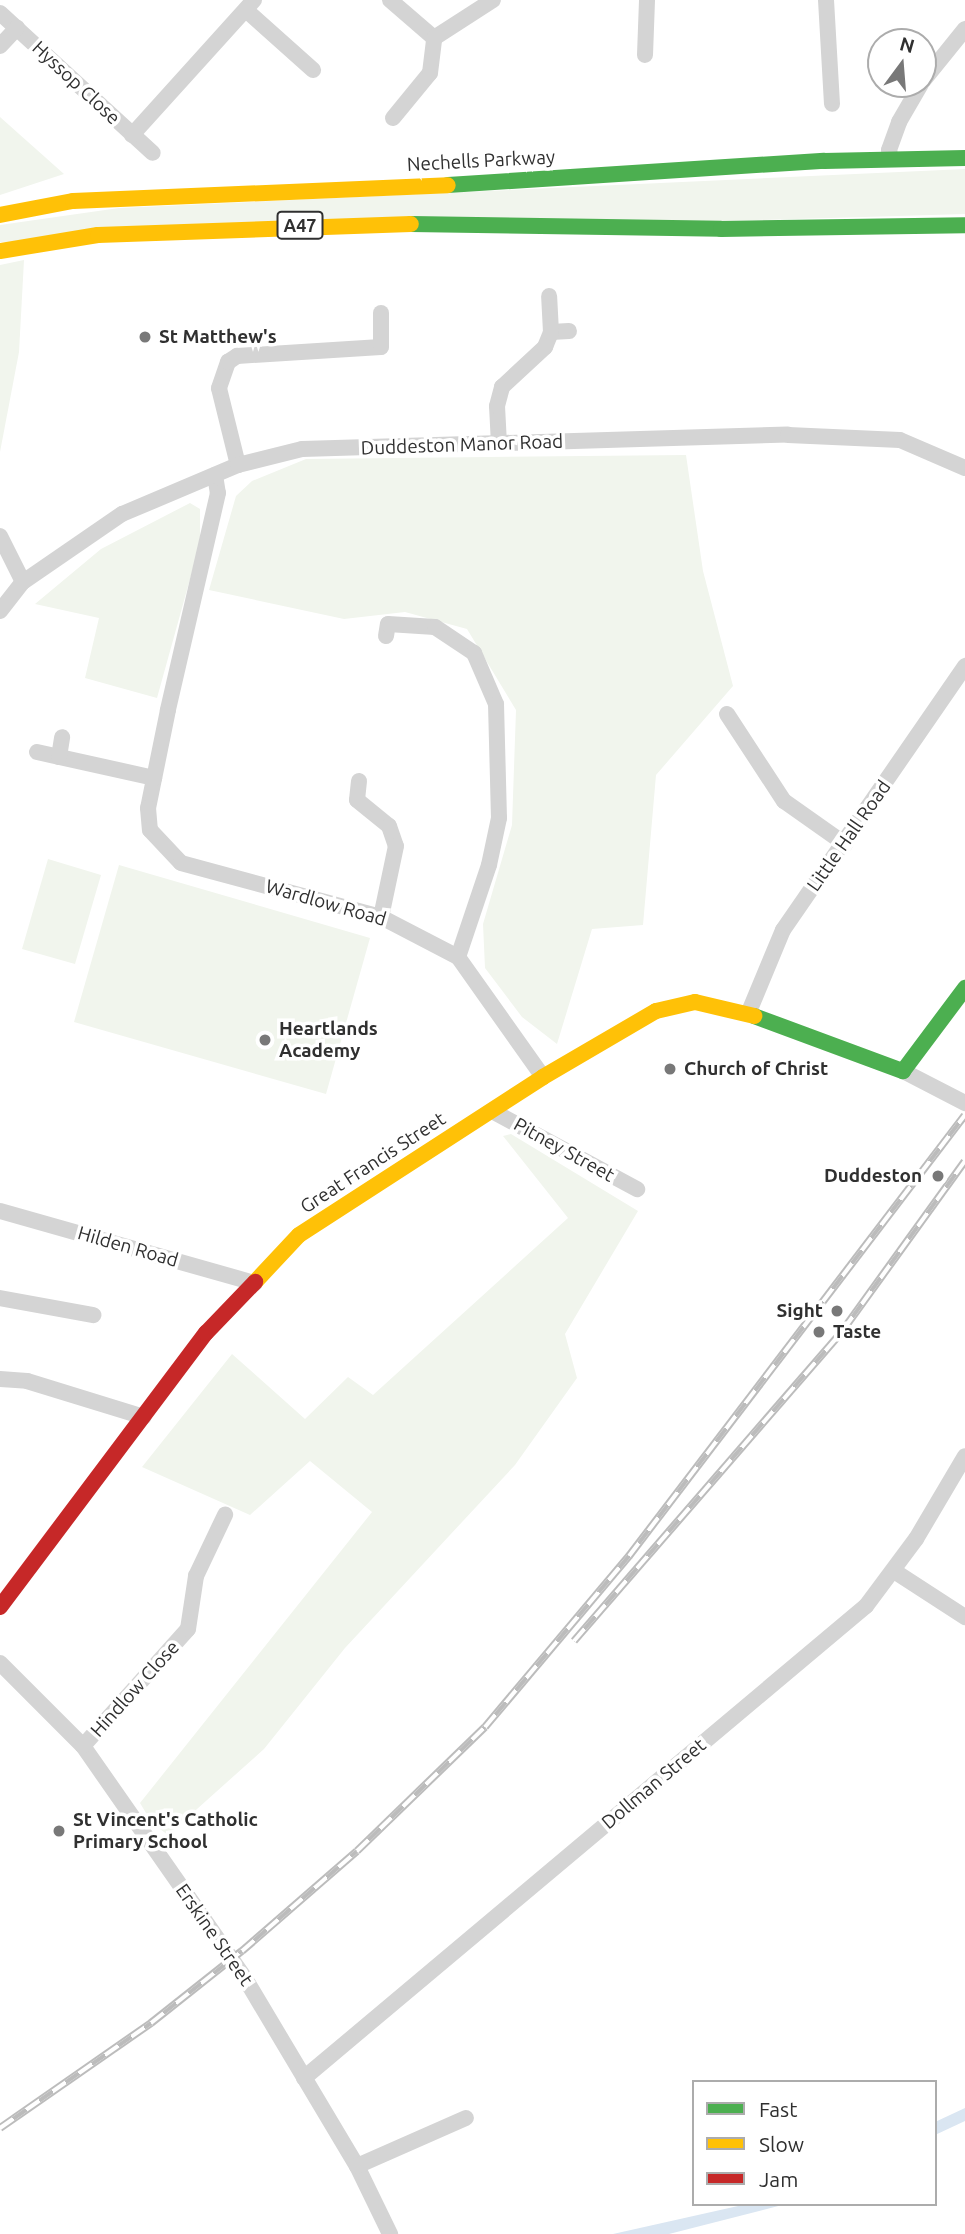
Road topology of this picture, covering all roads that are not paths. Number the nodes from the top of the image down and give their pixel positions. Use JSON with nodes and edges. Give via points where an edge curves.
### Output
{"nodes":[{"id":1,"x":390,"y":0,"type":"edge"},
{"id":2,"x":493,"y":0,"type":"edge"},
{"id":3,"x":647,"y":0,"type":"edge"},
{"id":4,"x":826,"y":0,"type":"edge"},
{"id":5,"x":252,"y":2,"type":"edge"},
{"id":6,"x":0,"y":13,"type":"edge"},
{"id":7,"x":17,"y":29,"type":"junction"},
{"id":8,"x":965,"y":29,"type":"edge"},
{"id":9,"x":434,"y":38,"type":"junction"},
{"id":10,"x":0,"y":46,"type":"edge"},
{"id":11,"x":645,"y":55,"type":"dead end"},
{"id":12,"x":937,"y":64,"type":"edge"},
{"id":13,"x":313,"y":70,"type":"dead end"},
{"id":14,"x":913,"y":98,"type":"edge"},
{"id":15,"x":832,"y":104,"type":"dead end"},
{"id":16,"x":393,"y":118,"type":"dead end"},
{"id":17,"x":132,"y":135,"type":"junction"},
{"id":18,"x":153,"y":153,"type":"dead end"},
{"id":19,"x":965,"y":158,"type":"edge"},
{"id":20,"x":891,"y":159,"type":"junction"},
{"id":21,"x":0,"y":215,"type":"edge"},
{"id":22,"x":965,"y":225,"type":"edge"},
{"id":23,"x":0,"y":251,"type":"edge"},
{"id":24,"x":549,"y":296,"type":"dead end"},
{"id":25,"x":381,"y":313,"type":"dead end"},
{"id":26,"x":569,"y":331,"type":"dead end"},
{"id":27,"x":551,"y":332,"type":"junction"},
{"id":28,"x":499,"y":444,"type":"junction"},
{"id":29,"x":238,"y":465,"type":"junction"},
{"id":30,"x":965,"y":468,"type":"edge"},
{"id":31,"x":215,"y":475,"type":"junction"},
{"id":32,"x":0,"y":536,"type":"edge"},
{"id":33,"x":23,"y":582,"type":"junction"},
{"id":34,"x":0,"y":611,"type":"edge"},
{"id":35,"x":388,"y":625,"type":"dead end"},
{"id":36,"x":965,"y":666,"type":"edge"},
{"id":37,"x":727,"y":715,"type":"dead end"},
{"id":38,"x":62,"y":737,"type":"dead end"},
{"id":39,"x":37,"y":752,"type":"dead end"},
{"id":40,"x":59,"y":757,"type":"junction"},
{"id":41,"x":154,"y":778,"type":"junction"},
{"id":42,"x":359,"y":781,"type":"dead end"},
{"id":43,"x":845,"y":844,"type":"junction"},
{"id":44,"x":381,"y":916,"type":"junction"},
{"id":45,"x":458,"y":957,"type":"junction"},
{"id":46,"x":965,"y":988,"type":"edge"},
{"id":47,"x":748,"y":1014,"type":"junction"},
{"id":48,"x":903,"y":1071,"type":"junction"},
{"id":49,"x":543,"y":1077,"type":"junction"},
{"id":50,"x":965,"y":1103,"type":"edge"},
{"id":51,"x":492,"y":1111,"type":"junction"},
{"id":52,"x":637,"y":1189,"type":"dead end"},
{"id":53,"x":0,"y":1211,"type":"edge"},
{"id":54,"x":256,"y":1283,"type":"junction"},
{"id":55,"x":0,"y":1298,"type":"edge"},
{"id":56,"x":93,"y":1315,"type":"dead end"},
{"id":57,"x":0,"y":1379,"type":"edge"},
{"id":58,"x":144,"y":1417,"type":"junction"},
{"id":59,"x":965,"y":1456,"type":"edge"},
{"id":60,"x":225,"y":1515,"type":"dead end"},
{"id":61,"x":894,"y":1572,"type":"junction"},
{"id":62,"x":0,"y":1607,"type":"edge"},
{"id":63,"x":965,"y":1617,"type":"edge"},
{"id":64,"x":0,"y":1663,"type":"edge"},
{"id":65,"x":83,"y":1746,"type":"junction"},
{"id":66,"x":304,"y":2078,"type":"junction"},
{"id":67,"x":466,"y":2118,"type":"dead end"},
{"id":68,"x":357,"y":2166,"type":"junction"},
{"id":69,"x":390,"y":2234,"type":"edge"}],
"edges":[{"from":1,"to":9,"type":"street"},
{"from":2,"to":9,"type":"street"},
{"from":3,"to":11,"type":"street"},
{"from":4,"to":15,"type":"street"},
{"from":5,"to":13,"type":"street"},
{"from":5,"to":17,"type":"street"},
{"from":6,"to":7,"type":"street","name":"Hyssop Close"},
{"from":7,"to":10,"type":"street"},
{"from":7,"to":17,"type":"street","name":"Hyssop Close"},
{"from":8,"to":12,"type":"street"},
{"from":9,"to":16,"type":"street","via":[[430,73]]},
{"from":14,"to":20,"type":"street","via":[[899,122],[889,150]]},
{"from":17,"to":18,"type":"street","name":"Hyssop Close"},
{"from":19,"to":20,"type":"main road","name":"Nechells Parkway","number":"A47"},
{"from":20,"to":21,"type":"main road","name":"Nechells Parkway","number":"A47","via":[[73,201]]},
{"from":22,"to":23,"type":"main road","number":"A47","via":[[230,227],[98,234]]},
{"from":24,"to":27,"type":"street"},
{"from":25,"to":29,"type":"street","via":[[380,354],[237,356],[228,362],[219,387]]},
{"from":26,"to":27,"type":"street"},
{"from":27,"to":28,"type":"street","via":[[531,364],[502,387],[497,406]]},
{"from":28,"to":29,"type":"street","name":"Duddeston Manor Road","via":[[302,449]]},
{"from":28,"to":30,"type":"street","name":"Duddeston Manor Road","via":[[788,435],[875,438],[900,440]]},
{"from":29,"to":31,"type":"street","name":"Duddeston Manor Road"},
{"from":31,"to":33,"type":"street","name":"Duddeston Manor Road","via":[[122,514]]},
{"from":31,"to":41,"type":"street","name":"Wardlow Road","via":[[218,493]]},
{"from":32,"to":33,"type":"street"},
{"from":33,"to":34,"type":"street","name":"Duddeston Manor Road"},
{"from":35,"to":45,"type":"street","via":[[435,627],[474,653],[496,704],[499,818],[489,865]]},
{"from":36,"to":43,"type":"street","name":"Little Hall Road"},
{"from":37,"to":43,"type":"street","via":[[784,801]]},
{"from":38,"to":40,"type":"street"},
{"from":39,"to":40,"type":"street"},
{"from":40,"to":41,"type":"street"},
{"from":41,"to":44,"type":"street","name":"Wardlow Road","via":[[150,830],[181,863]]},
{"from":42,"to":44,"type":"street","via":[[354,805],[388,826],[396,846]]},
{"from":43,"to":47,"type":"street","name":"Little Hall Road","via":[[783,930]]},
{"from":44,"to":45,"type":"street","name":"Wardlow Road"},
{"from":45,"to":49,"type":"street","name":"Wardlow Road"},
{"from":46,"to":48,"type":"main road"},
{"from":47,"to":48,"type":"main road","name":"Great Francis Street"},
{"from":47,"to":49,"type":"main road","name":"Great Francis Street","via":[[695,1002],[670,1006]]},
{"from":48,"to":50,"type":"street"},
{"from":49,"to":51,"type":"main road","name":"Great Francis Street"},
{"from":51,"to":52,"type":"street","name":"Pitney Street"},
{"from":51,"to":54,"type":"main road","name":"Great Francis Street","via":[[299,1235]]},
{"from":53,"to":54,"type":"street","name":"Hilden Road"},
{"from":54,"to":58,"type":"main road","name":"Great Francis Street","via":[[206,1333]]},
{"from":55,"to":56,"type":"street"},
{"from":57,"to":58,"type":"street","via":[[27,1381]]},
{"from":58,"to":62,"type":"main road","name":"Great Francis Street"},
{"from":59,"to":61,"type":"street","name":"Dollman Street"},
{"from":60,"to":65,"type":"street","name":"Hindlow Close","via":[[196,1576],[188,1629]]},
{"from":61,"to":63,"type":"street"},
{"from":61,"to":66,"type":"street","name":"Dollman Street","via":[[855,1614]]},
{"from":64,"to":65,"type":"street","name":"Erskine Street"},
{"from":65,"to":66,"type":"street","name":"Erskine Street","via":[[246,1980]]},
{"from":66,"to":68,"type":"street","name":"Erskine Street"},
{"from":67,"to":68,"type":"street"},
{"from":68,"to":69,"type":"street","name":"Erskine Street"}]}
